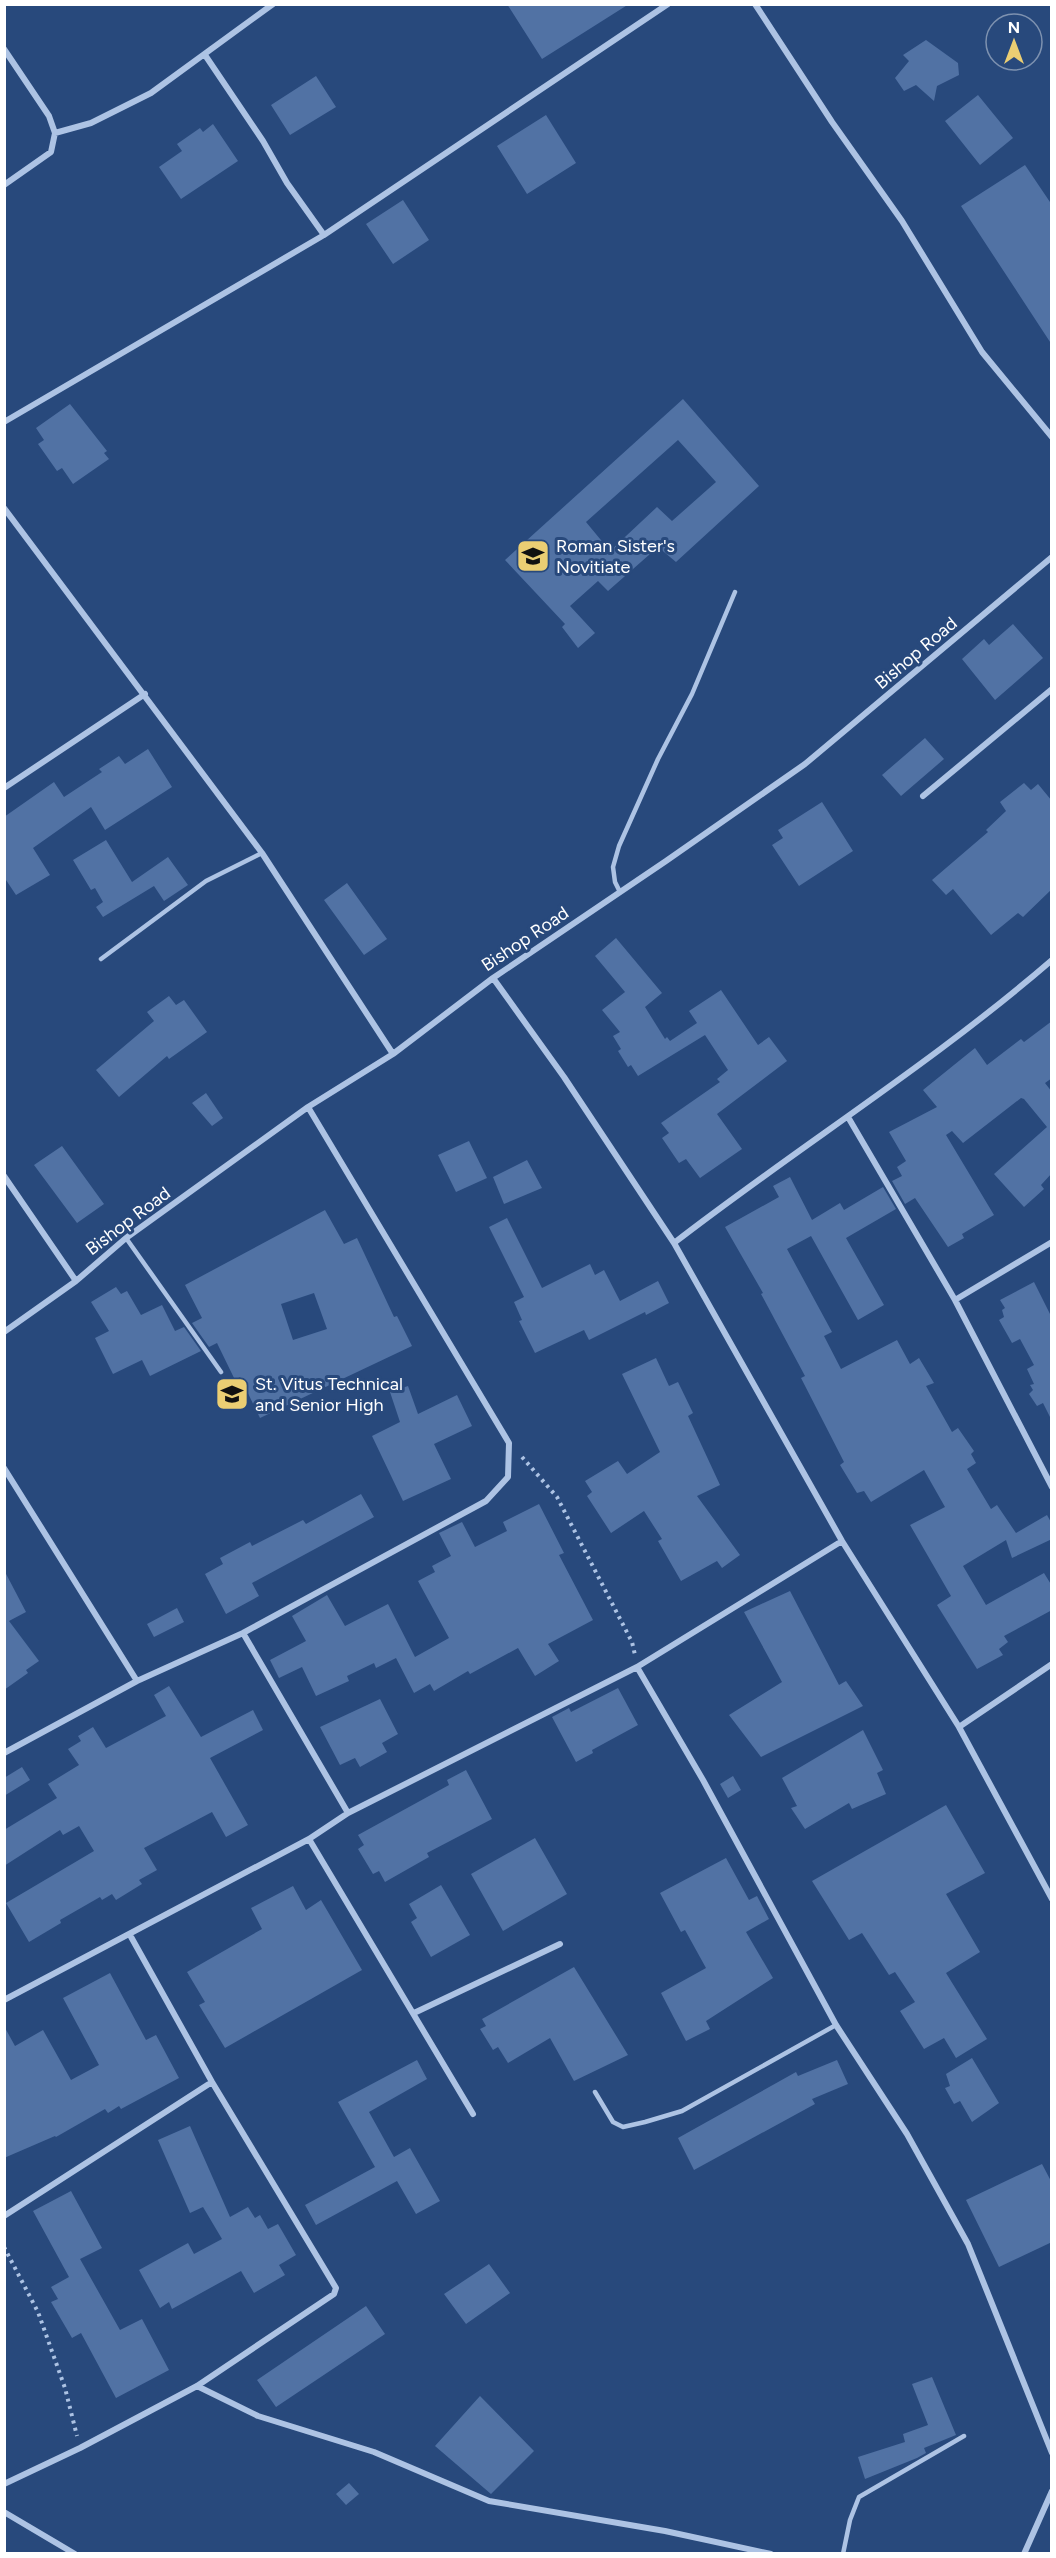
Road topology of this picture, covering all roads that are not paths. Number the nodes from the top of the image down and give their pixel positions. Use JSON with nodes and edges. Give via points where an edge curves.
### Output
{"nodes":[{"id":1,"x":273,"y":4,"type":"edge"},
{"id":2,"x":668,"y":4,"type":"edge"},
{"id":3,"x":755,"y":4,"type":"edge"},
{"id":4,"x":4,"y":50,"type":"edge"},
{"id":5,"x":205,"y":55,"type":"junction"},
{"id":6,"x":55,"y":134,"type":"junction"},
{"id":7,"x":4,"y":185,"type":"edge"},
{"id":8,"x":324,"y":235,"type":"junction"},
{"id":9,"x":4,"y":422,"type":"edge"},
{"id":10,"x":1052,"y":437,"type":"edge"},
{"id":11,"x":4,"y":508,"type":"edge"},
{"id":12,"x":1052,"y":557,"type":"edge"},
{"id":13,"x":735,"y":592,"type":"dead end"},
{"id":14,"x":1052,"y":689,"type":"edge"},
{"id":15,"x":145,"y":694,"type":"junction"},
{"id":16,"x":4,"y":788,"type":"edge"},
{"id":17,"x":923,"y":796,"type":"dead end"},
{"id":18,"x":262,"y":853,"type":"junction"},
{"id":19,"x":620,"y":892,"type":"junction"},
{"id":20,"x":101,"y":959,"type":"dead end"},
{"id":21,"x":1052,"y":960,"type":"edge"},
{"id":22,"x":493,"y":978,"type":"junction"},
{"id":23,"x":393,"y":1054,"type":"junction"},
{"id":24,"x":308,"y":1107,"type":"junction"},
{"id":25,"x":848,"y":1117,"type":"junction"},
{"id":26,"x":4,"y":1176,"type":"edge"},
{"id":27,"x":126,"y":1238,"type":"junction"},
{"id":28,"x":1052,"y":1242,"type":"edge"},
{"id":29,"x":674,"y":1243,"type":"junction"},
{"id":30,"x":76,"y":1281,"type":"junction"},
{"id":31,"x":955,"y":1300,"type":"junction"},
{"id":32,"x":4,"y":1332,"type":"edge"},
{"id":33,"x":221,"y":1372,"type":"dead end"},
{"id":34,"x":4,"y":1468,"type":"edge"},
{"id":35,"x":1052,"y":1487,"type":"edge"},
{"id":36,"x":842,"y":1541,"type":"junction"},
{"id":37,"x":243,"y":1633,"type":"junction"},
{"id":38,"x":1052,"y":1664,"type":"edge"},
{"id":39,"x":637,"y":1667,"type":"junction"},
{"id":40,"x":137,"y":1681,"type":"junction"},
{"id":41,"x":959,"y":1727,"type":"junction"},
{"id":42,"x":4,"y":1753,"type":"edge"},
{"id":43,"x":348,"y":1813,"type":"junction"},
{"id":44,"x":309,"y":1839,"type":"junction"},
{"id":45,"x":1052,"y":1899,"type":"edge"},
{"id":46,"x":130,"y":1935,"type":"junction"},
{"id":47,"x":560,"y":1944,"type":"dead end"},
{"id":48,"x":4,"y":2000,"type":"edge"},
{"id":49,"x":414,"y":2013,"type":"junction"},
{"id":50,"x":836,"y":2025,"type":"junction"},
{"id":51,"x":212,"y":2082,"type":"junction"},
{"id":52,"x":595,"y":2092,"type":"dead end"},
{"id":53,"x":473,"y":2114,"type":"dead end"},
{"id":54,"x":4,"y":2216,"type":"edge"},
{"id":55,"x":197,"y":2386,"type":"junction"},
{"id":56,"x":964,"y":2436,"type":"dead end"},
{"id":57,"x":1052,"y":2453,"type":"edge"},
{"id":58,"x":4,"y":2484,"type":"edge"},
{"id":59,"x":1052,"y":2491,"type":"edge"},
{"id":60,"x":4,"y":2512,"type":"edge"},
{"id":61,"x":75,"y":2553,"type":"edge"},
{"id":62,"x":771,"y":2553,"type":"edge"},
{"id":63,"x":843,"y":2553,"type":"edge"},
{"id":64,"x":1024,"y":2553,"type":"edge"}],
"edges":[{"from":1,"to":5,"type":"street"},
{"from":2,"to":8,"type":"street"},
{"from":3,"to":10,"type":"street","via":[[902,221],[982,352]]},
{"from":4,"to":6,"type":"street","via":[[50,116]]},
{"from":5,"to":6,"type":"street","via":[[151,93],[90,123]]},
{"from":5,"to":8,"type":"street"},
{"from":6,"to":7,"type":"street","via":[[51,152]]},
{"from":8,"to":9,"type":"street"},
{"from":11,"to":15,"type":"street"},
{"from":12,"to":19,"type":"street","name":"Bishop Road","via":[[805,764]]},
{"from":13,"to":19,"type":"lane","via":[[692,694],[619,846],[613,867]]},
{"from":14,"to":17,"type":"street"},
{"from":15,"to":16,"type":"street"},
{"from":15,"to":18,"type":"street"},
{"from":18,"to":20,"type":"lane","via":[[206,881]]},
{"from":18,"to":23,"type":"street"},
{"from":19,"to":22,"type":"street","name":"Bishop Road"},
{"from":21,"to":25,"type":"street","via":[[1002,1004]]},
{"from":22,"to":23,"type":"street","name":"Bishop Road"},
{"from":22,"to":29,"type":"street"},
{"from":23,"to":24,"type":"street","name":"Bishop Road"},
{"from":24,"to":27,"type":"street","name":"Bishop Road"},
{"from":24,"to":37,"type":"street","via":[[509,1443],[508,1477],[486,1501]]},
{"from":25,"to":29,"type":"street"},
{"from":25,"to":31,"type":"street"},
{"from":26,"to":30,"type":"street"},
{"from":27,"to":30,"type":"street","name":"Bishop Road"},
{"from":27,"to":33,"type":"lane"},
{"from":28,"to":31,"type":"street"},
{"from":29,"to":36,"type":"street"},
{"from":30,"to":32,"type":"street","name":"Bishop Road"},
{"from":31,"to":35,"type":"street"},
{"from":34,"to":40,"type":"street"},
{"from":36,"to":39,"type":"street"},
{"from":36,"to":41,"type":"street"},
{"from":37,"to":40,"type":"street"},
{"from":37,"to":43,"type":"street"},
{"from":38,"to":41,"type":"street"},
{"from":39,"to":43,"type":"street"},
{"from":39,"to":50,"type":"street"},
{"from":40,"to":42,"type":"street"},
{"from":41,"to":45,"type":"street"},
{"from":43,"to":44,"type":"street"},
{"from":44,"to":46,"type":"street"},
{"from":44,"to":49,"type":"street"},
{"from":46,"to":48,"type":"street"},
{"from":46,"to":51,"type":"street"},
{"from":47,"to":49,"type":"street"},
{"from":49,"to":53,"type":"street"},
{"from":50,"to":52,"type":"lane","via":[[682,2111],[645,2122],[623,2127],[613,2122]]},
{"from":50,"to":57,"type":"street","via":[[907,2134],[968,2244]]},
{"from":51,"to":54,"type":"street"},
{"from":51,"to":55,"type":"street","via":[[336,2288],[334,2294]]},
{"from":55,"to":58,"type":"street"},
{"from":55,"to":62,"type":"street","via":[[258,2416],[374,2452],[489,2501]]},
{"from":56,"to":63,"type":"lane","via":[[859,2497]]},
{"from":59,"to":64,"type":"street"},
{"from":60,"to":61,"type":"street"}]}
